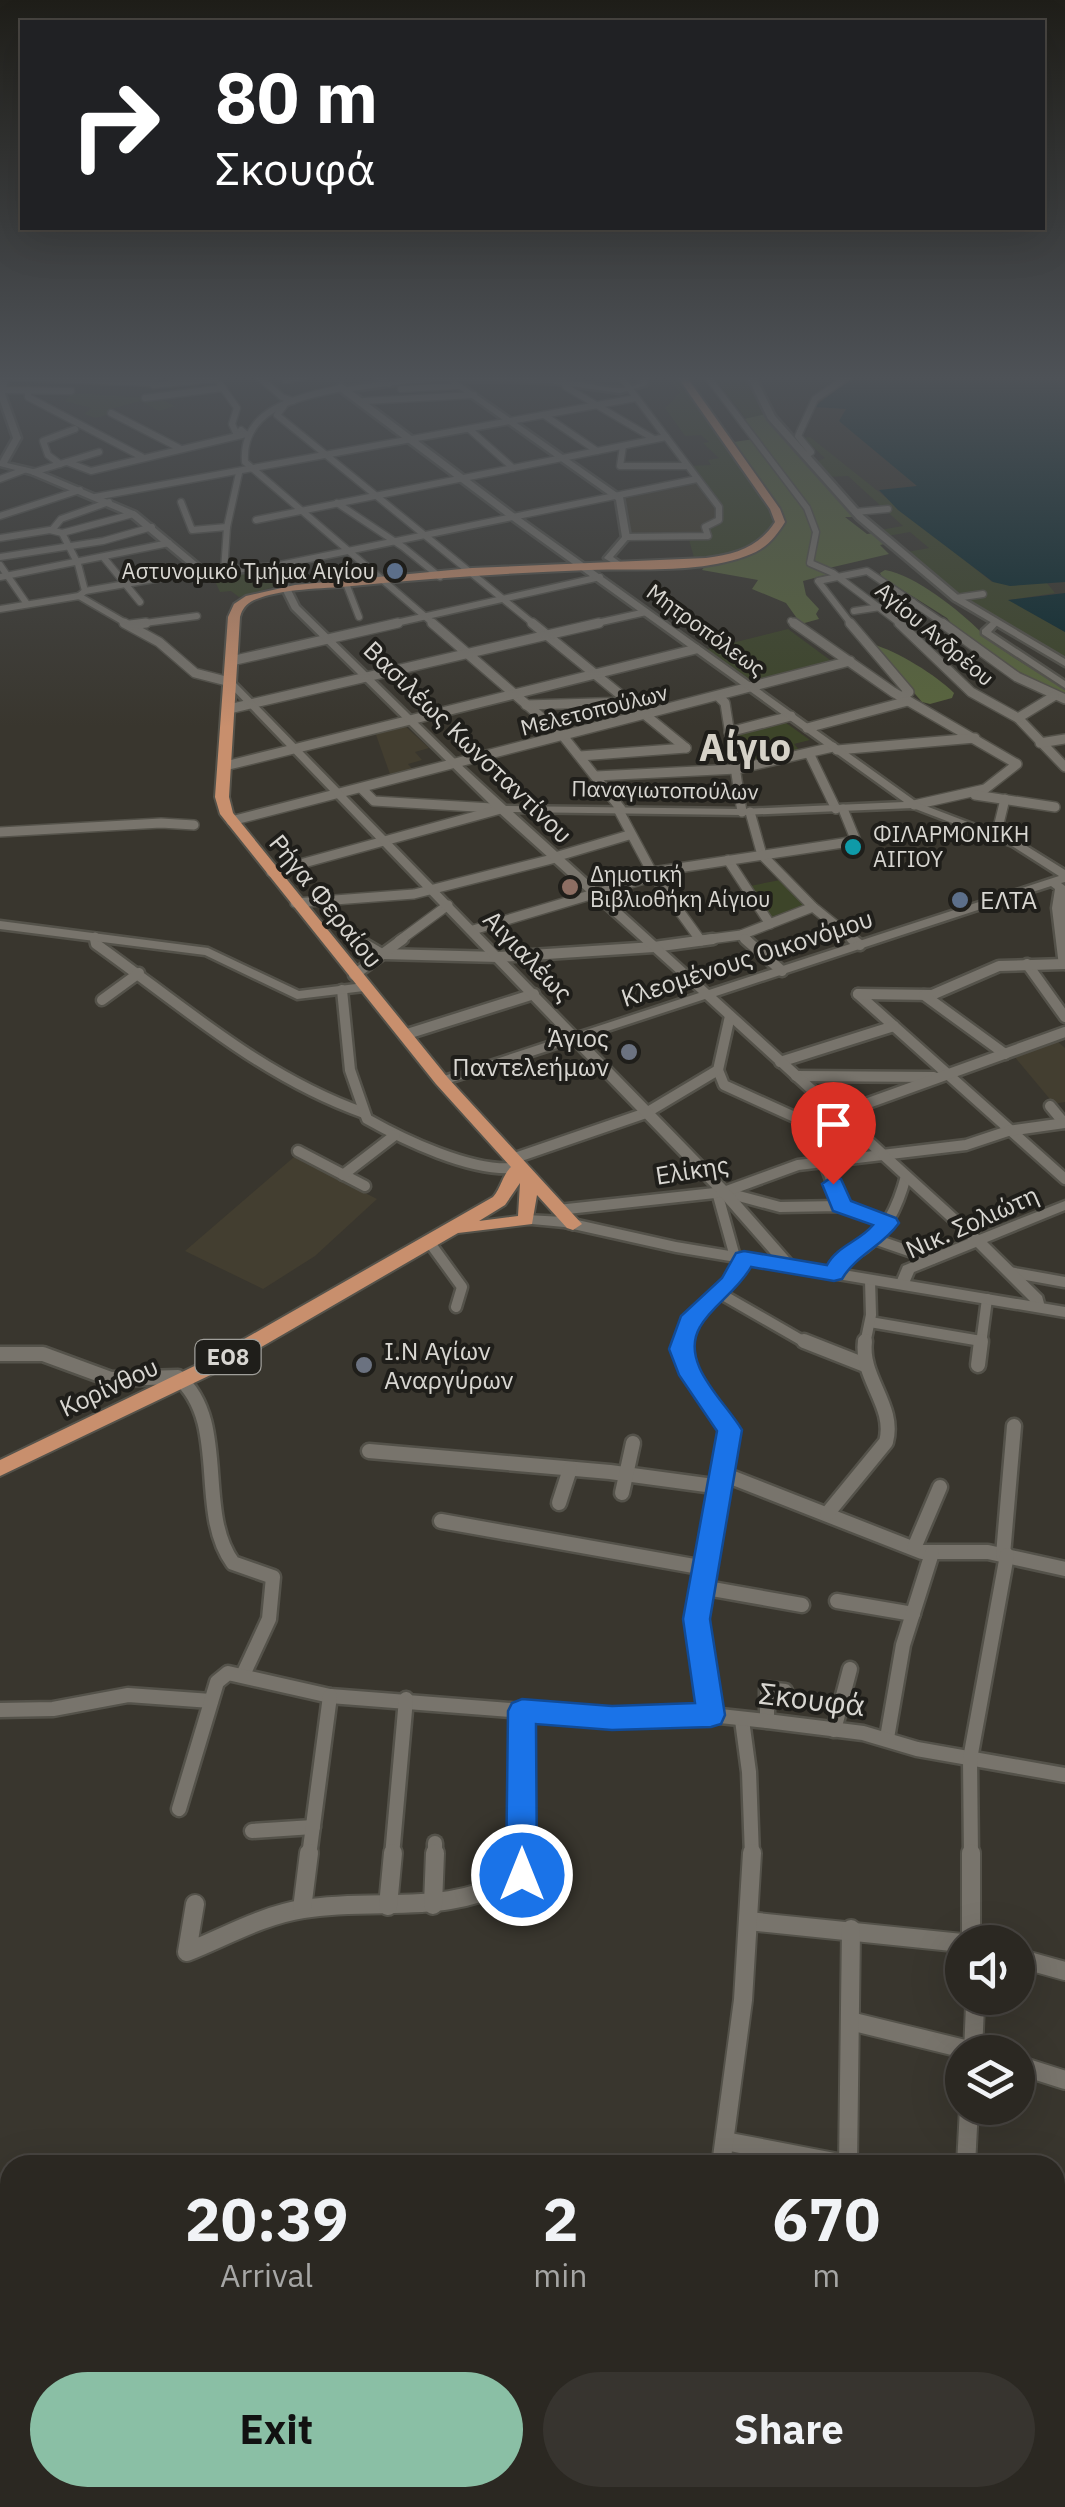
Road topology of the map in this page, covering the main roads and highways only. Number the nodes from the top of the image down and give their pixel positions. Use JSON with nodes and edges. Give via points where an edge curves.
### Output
{"nodes":[{"id":1,"x":765,"y":493,"type":"edge"},
{"id":2,"x":839,"y":493,"type":"edge"},
{"id":3,"x":384,"y":580,"type":"junction"},
{"id":4,"x":286,"y":590,"type":"junction"},
{"id":5,"x":1065,"y":663,"type":"edge"},
{"id":6,"x":0,"y":924,"type":"edge"},
{"id":7,"x":359,"y":981,"type":"junction"},
{"id":8,"x":517,"y":1168,"type":"junction"},
{"id":9,"x":521,"y":1217,"type":"junction"},
{"id":10,"x":565,"y":1219,"type":"junction"},
{"id":11,"x":465,"y":1221,"type":"junction"},
{"id":12,"x":448,"y":1232,"type":"junction"},
{"id":13,"x":1065,"y":1312,"type":"edge"},
{"id":14,"x":0,"y":1469,"type":"edge"}],
"edges":[{"from":1,"to":3,"type":"main road","via":[[780,522],[770,538],[744,554]]},
{"from":2,"to":5,"type":"main road","via":[[956,598]]},
{"from":3,"to":4,"type":"main road"},
{"from":3,"to":4,"type":"main road"},
{"from":4,"to":7,"type":"main road","name":"Ρήγα Φεραίου","via":[[250,598],[236,609],[223,802],[231,822]]},
{"from":6,"to":7,"type":"main road","via":[[208,952],[298,995]]},
{"from":7,"to":8,"type":"main road","name":"Ρήγα Φεραίου"},
{"from":8,"to":9,"type":"main road"},
{"from":8,"to":10,"type":"main road","name":"Ρήγα Φεραίου"},
{"from":8,"to":11,"type":"main road","number":"ΕΟ8","via":[[502,1198]]},
{"from":9,"to":10,"type":"main road"},
{"from":9,"to":11,"type":"main road","number":"ΕΟ8"},
{"from":9,"to":12,"type":"main road","name":"Κορίνθου","number":"ΕΟ8"},
{"from":10,"to":13,"type":"main road","via":[[739,1258]]},
{"from":11,"to":12,"type":"main road","name":"Κορίνθου","number":"ΕΟ8"},
{"from":12,"to":14,"type":"main road","name":"Κορίνθου","number":"ΕΟ8","via":[[185,1380]]}]}
